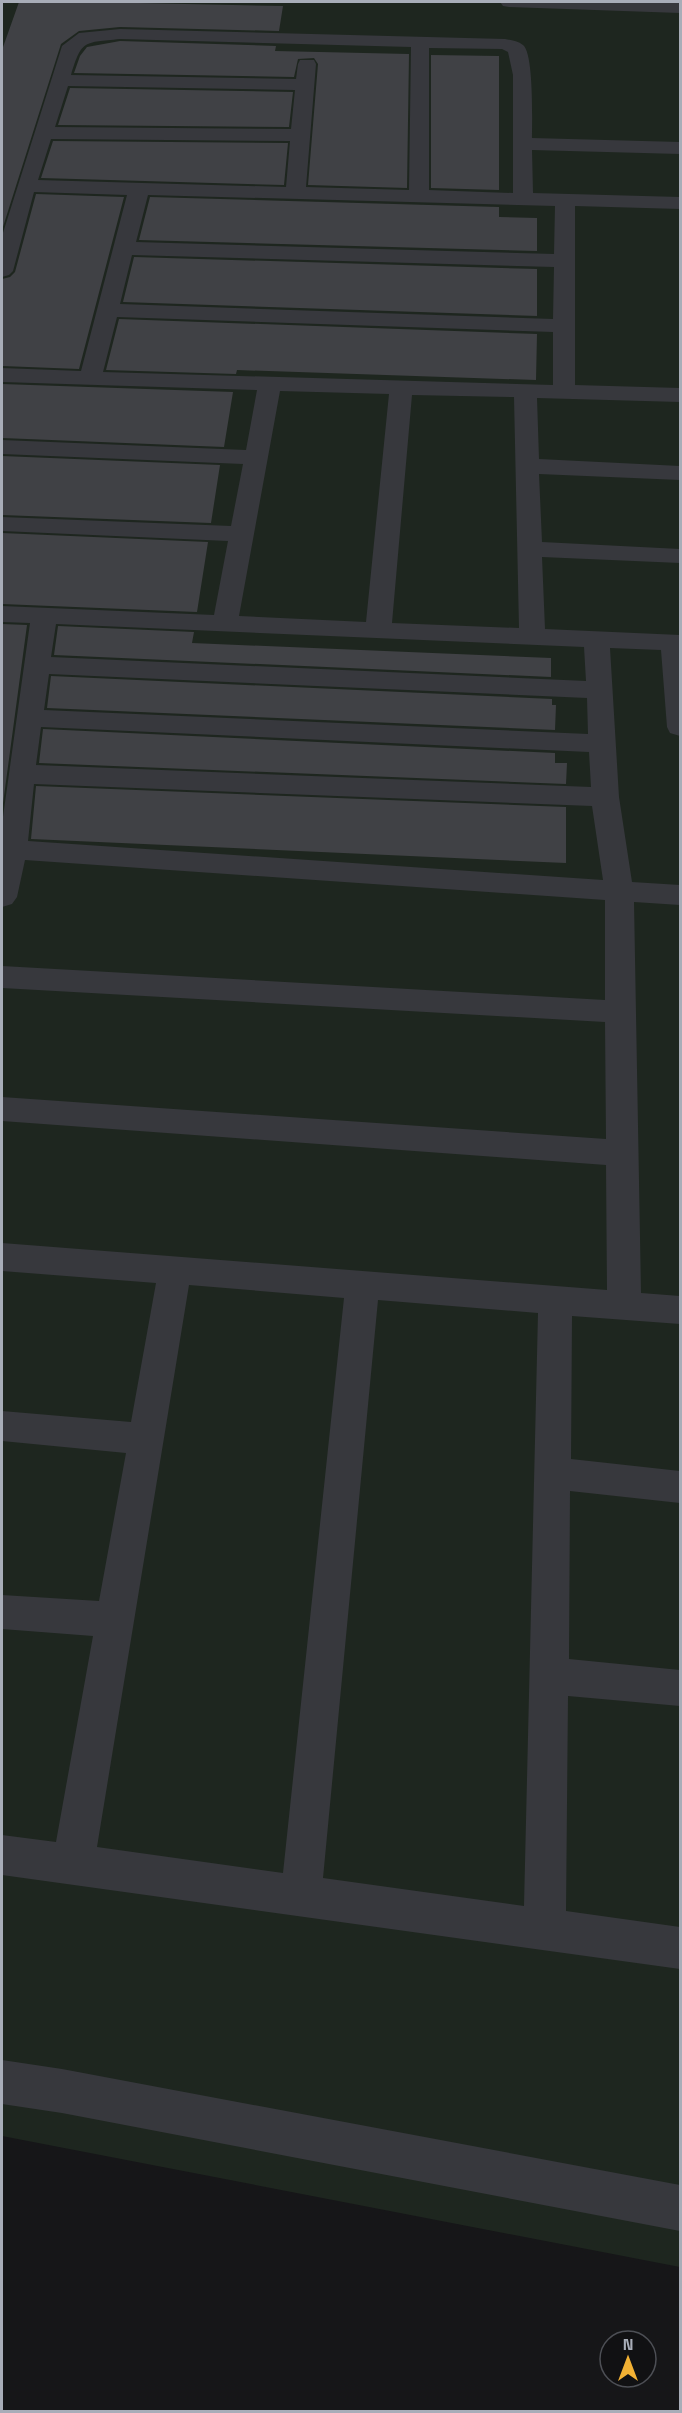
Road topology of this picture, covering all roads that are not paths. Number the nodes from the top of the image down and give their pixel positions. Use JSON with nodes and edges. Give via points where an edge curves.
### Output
{"nodes":[{"id":1,"x":507,"y":2,"type":"edge"},
{"id":2,"x":681,"y":8,"type":"edge"},
{"id":3,"x":310,"y":39,"type":"junction"},
{"id":4,"x":420,"y":42,"type":"junction"},
{"id":5,"x":505,"y":44,"type":"junction"},
{"id":6,"x":60,"y":80,"type":"junction"},
{"id":7,"x":305,"y":85,"type":"junction"},
{"id":8,"x":43,"y":133,"type":"junction"},
{"id":9,"x":301,"y":135,"type":"junction"},
{"id":10,"x":523,"y":144,"type":"junction"},
{"id":11,"x":681,"y":148,"type":"edge"},
{"id":12,"x":26,"y":186,"type":"junction"},
{"id":13,"x":139,"y":189,"type":"junction"},
{"id":14,"x":295,"y":193,"type":"junction"},
{"id":15,"x":419,"y":197,"type":"junction"},
{"id":16,"x":523,"y":199,"type":"junction"},
{"id":17,"x":565,"y":201,"type":"junction"},
{"id":18,"x":681,"y":203,"type":"edge"},
{"id":19,"x":123,"y":248,"type":"junction"},
{"id":20,"x":565,"y":261,"type":"junction"},
{"id":21,"x":2,"y":271,"type":"edge"},
{"id":22,"x":107,"y":310,"type":"junction"},
{"id":23,"x":565,"y":326,"type":"junction"},
{"id":24,"x":2,"y":375,"type":"edge"},
{"id":25,"x":90,"y":378,"type":"junction"},
{"id":26,"x":270,"y":384,"type":"junction"},
{"id":27,"x":401,"y":388,"type":"junction"},
{"id":28,"x":525,"y":391,"type":"junction"},
{"id":29,"x":564,"y":392,"type":"junction"},
{"id":30,"x":681,"y":395,"type":"edge"},
{"id":31,"x":2,"y":447,"type":"edge"},
{"id":32,"x":256,"y":457,"type":"junction"},
{"id":33,"x":527,"y":466,"type":"junction"},
{"id":34,"x":681,"y":474,"type":"edge"},
{"id":35,"x":2,"y":524,"type":"edge"},
{"id":36,"x":242,"y":534,"type":"junction"},
{"id":37,"x":529,"y":549,"type":"junction"},
{"id":38,"x":681,"y":556,"type":"edge"},
{"id":39,"x":2,"y":614,"type":"edge"},
{"id":40,"x":44,"y":616,"type":"junction"},
{"id":41,"x":225,"y":624,"type":"junction"},
{"id":42,"x":378,"y":630,"type":"junction"},
{"id":43,"x":532,"y":637,"type":"junction"},
{"id":44,"x":597,"y":640,"type":"junction"},
{"id":45,"x":677,"y":643,"type":"edge"},
{"id":46,"x":37,"y":665,"type":"junction"},
{"id":47,"x":600,"y":690,"type":"junction"},
{"id":48,"x":29,"y":718,"type":"junction"},
{"id":49,"x":681,"y":728,"type":"edge"},
{"id":50,"x":602,"y":744,"type":"junction"},
{"id":51,"x":21,"y":774,"type":"junction"},
{"id":52,"x":605,"y":797,"type":"junction"},
{"id":53,"x":7,"y":849,"type":"edge"},
{"id":54,"x":619,"y":891,"type":"junction"},
{"id":55,"x":681,"y":895,"type":"edge"},
{"id":56,"x":2,"y":897,"type":"edge"},
{"id":57,"x":2,"y":977,"type":"edge"},
{"id":58,"x":620,"y":1012,"type":"junction"},
{"id":59,"x":2,"y":1108,"type":"edge"},
{"id":60,"x":622,"y":1153,"type":"junction"},
{"id":61,"x":2,"y":1257,"type":"edge"},
{"id":62,"x":175,"y":1270,"type":"junction"},
{"id":63,"x":362,"y":1285,"type":"junction"},
{"id":64,"x":555,"y":1300,"type":"junction"},
{"id":65,"x":624,"y":1306,"type":"junction"},
{"id":66,"x":681,"y":1310,"type":"edge"},
{"id":67,"x":2,"y":1426,"type":"edge"},
{"id":68,"x":146,"y":1439,"type":"junction"},
{"id":69,"x":552,"y":1473,"type":"junction"},
{"id":70,"x":681,"y":1487,"type":"edge"},
{"id":71,"x":2,"y":1612,"type":"edge"},
{"id":72,"x":115,"y":1620,"type":"junction"},
{"id":73,"x":549,"y":1676,"type":"junction"},
{"id":74,"x":681,"y":1688,"type":"edge"},
{"id":75,"x":2,"y":1855,"type":"edge"},
{"id":76,"x":73,"y":1865,"type":"junction"},
{"id":77,"x":301,"y":1895,"type":"junction"},
{"id":78,"x":544,"y":1928,"type":"junction"},
{"id":79,"x":681,"y":1948,"type":"edge"},
{"id":80,"x":2,"y":2082,"type":"edge"},
{"id":81,"x":681,"y":2208,"type":"edge"}],
"edges":[{"from":1,"to":2,"type":"lane"},
{"from":1,"to":5,"type":"lane"},
{"from":3,"to":4,"type":"lane"},
{"from":3,"to":6,"type":"lane","via":[[120,34],[85,37],[71,46]]},
{"from":3,"to":7,"type":"lane"},
{"from":4,"to":5,"type":"lane"},
{"from":4,"to":15,"type":"lane"},
{"from":5,"to":10,"type":"lane","via":[[517,49],[522,75]]},
{"from":6,"to":7,"type":"lane"},
{"from":6,"to":8,"type":"lane"},
{"from":7,"to":9,"type":"lane"},
{"from":8,"to":9,"type":"lane"},
{"from":8,"to":12,"type":"lane"},
{"from":9,"to":14,"type":"lane"},
{"from":10,"to":11,"type":"lane"},
{"from":10,"to":16,"type":"lane"},
{"from":12,"to":13,"type":"lane"},
{"from":12,"to":21,"type":"lane"},
{"from":13,"to":14,"type":"lane"},
{"from":13,"to":19,"type":"lane"},
{"from":14,"to":15,"type":"lane"},
{"from":15,"to":16,"type":"lane"},
{"from":16,"to":17,"type":"lane"},
{"from":17,"to":18,"type":"lane"},
{"from":17,"to":20,"type":"lane"},
{"from":19,"to":20,"type":"lane"},
{"from":19,"to":22,"type":"lane"},
{"from":20,"to":23,"type":"lane"},
{"from":22,"to":23,"type":"lane"},
{"from":22,"to":25,"type":"lane"},
{"from":23,"to":29,"type":"lane"},
{"from":24,"to":25,"type":"lane"},
{"from":25,"to":26,"type":"lane"},
{"from":26,"to":27,"type":"lane"},
{"from":26,"to":32,"type":"lane"},
{"from":27,"to":28,"type":"lane"},
{"from":27,"to":42,"type":"lane"},
{"from":28,"to":29,"type":"lane"},
{"from":28,"to":33,"type":"lane"},
{"from":29,"to":30,"type":"lane"},
{"from":31,"to":32,"type":"lane"},
{"from":32,"to":36,"type":"lane"},
{"from":33,"to":34,"type":"lane"},
{"from":33,"to":37,"type":"lane"},
{"from":35,"to":36,"type":"lane"},
{"from":36,"to":41,"type":"lane"},
{"from":37,"to":38,"type":"lane"},
{"from":37,"to":43,"type":"lane"},
{"from":39,"to":40,"type":"lane"},
{"from":40,"to":41,"type":"lane"},
{"from":40,"to":46,"type":"lane"},
{"from":41,"to":42,"type":"lane"},
{"from":42,"to":43,"type":"lane"},
{"from":43,"to":44,"type":"lane"},
{"from":44,"to":45,"type":"lane"},
{"from":44,"to":47,"type":"lane"},
{"from":45,"to":49,"type":"lane"},
{"from":46,"to":47,"type":"lane"},
{"from":46,"to":48,"type":"lane"},
{"from":47,"to":50,"type":"lane"},
{"from":48,"to":50,"type":"lane"},
{"from":48,"to":51,"type":"lane"},
{"from":50,"to":52,"type":"lane"},
{"from":51,"to":52,"type":"lane"},
{"from":51,"to":53,"type":"lane"},
{"from":52,"to":54,"type":"lane"},
{"from":53,"to":54,"type":"lane"},
{"from":53,"to":56,"type":"lane"},
{"from":54,"to":55,"type":"lane"},
{"from":54,"to":58,"type":"lane"},
{"from":57,"to":58,"type":"lane"},
{"from":58,"to":60,"type":"lane"},
{"from":59,"to":60,"type":"lane"},
{"from":60,"to":65,"type":"lane"},
{"from":61,"to":62,"type":"lane"},
{"from":62,"to":63,"type":"lane"},
{"from":62,"to":68,"type":"lane"},
{"from":63,"to":64,"type":"lane"},
{"from":63,"to":77,"type":"lane"},
{"from":64,"to":65,"type":"lane"},
{"from":64,"to":69,"type":"lane"},
{"from":65,"to":66,"type":"lane"},
{"from":67,"to":68,"type":"lane"},
{"from":68,"to":72,"type":"lane"},
{"from":69,"to":70,"type":"lane"},
{"from":69,"to":73,"type":"lane"},
{"from":71,"to":72,"type":"lane"},
{"from":72,"to":76,"type":"lane"},
{"from":73,"to":74,"type":"lane"},
{"from":73,"to":78,"type":"lane"},
{"from":75,"to":76,"type":"lane"},
{"from":76,"to":77,"type":"lane"},
{"from":77,"to":78,"type":"lane"},
{"from":78,"to":79,"type":"lane"},
{"from":80,"to":81,"type":"lane"}]}
